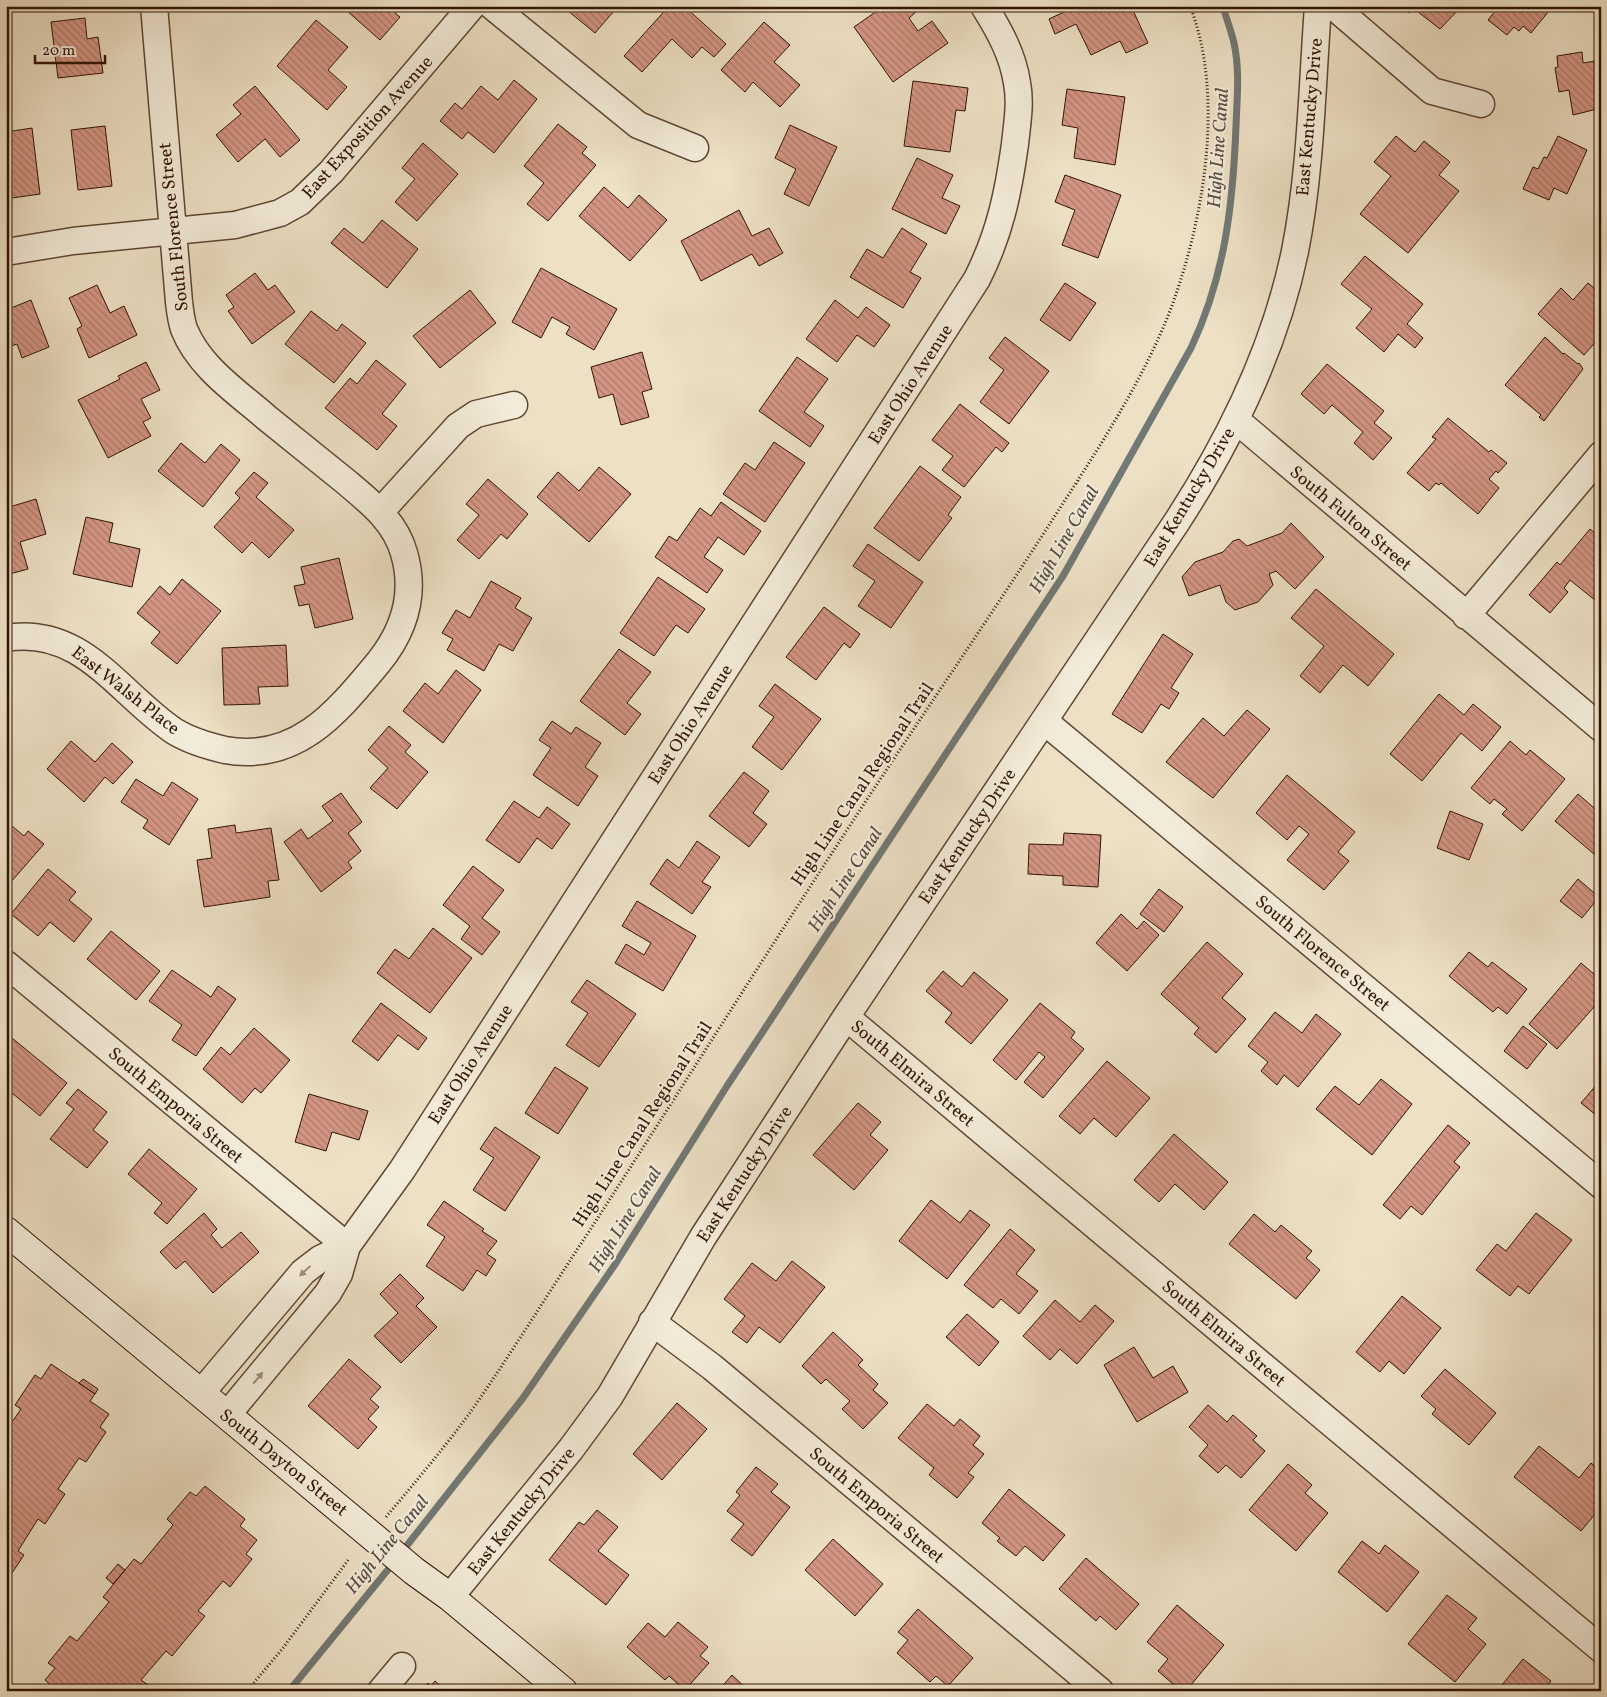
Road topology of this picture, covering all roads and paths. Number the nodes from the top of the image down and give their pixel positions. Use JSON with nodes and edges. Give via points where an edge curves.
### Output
{"nodes":[{"id":1,"x":154,"y":6,"type":"edge"},
{"id":2,"x":472,"y":6,"type":"edge"},
{"id":3,"x":492,"y":6,"type":"edge"},
{"id":4,"x":984,"y":6,"type":"edge"},
{"id":5,"x":1190,"y":6,"type":"edge"},
{"id":6,"x":1318,"y":6,"type":"edge"},
{"id":7,"x":1333,"y":6,"type":"edge"},
{"id":8,"x":1481,"y":104,"type":"dead end"},
{"id":9,"x":695,"y":148,"type":"dead end"},
{"id":10,"x":172,"y":231,"type":"junction"},
{"id":11,"x":6,"y":252,"type":"edge"},
{"id":12,"x":514,"y":406,"type":"dead end"},
{"id":13,"x":1236,"y":420,"type":"junction"},
{"id":14,"x":1601,"y":455,"type":"edge"},
{"id":15,"x":381,"y":511,"type":"junction"},
{"id":16,"x":1466,"y":616,"type":"junction"},
{"id":17,"x":6,"y":638,"type":"edge"},
{"id":18,"x":1044,"y":721,"type":"junction"},
{"id":19,"x":1601,"y":728,"type":"edge"},
{"id":20,"x":6,"y":964,"type":"edge"},
{"id":21,"x":846,"y":1017,"type":"junction"},
{"id":22,"x":1601,"y":1185,"type":"edge"},
{"id":23,"x":6,"y":1231,"type":"edge"},
{"id":24,"x":347,"y":1246,"type":"junction"},
{"id":25,"x":652,"y":1322,"type":"junction"},
{"id":26,"x":201,"y":1393,"type":"junction"},
{"id":27,"x":227,"y":1415,"type":"junction"},
{"id":28,"x":383,"y":1531,"type":"junction"},
{"id":29,"x":349,"y":1559,"type":"dead end"},
{"id":30,"x":450,"y":1597,"type":"junction"},
{"id":31,"x":1601,"y":1649,"type":"edge"},
{"id":32,"x":402,"y":1666,"type":"dead end"},
{"id":33,"x":247,"y":1691,"type":"edge"},
{"id":34,"x":381,"y":1691,"type":"edge"},
{"id":35,"x":563,"y":1691,"type":"edge"},
{"id":36,"x":1100,"y":1691,"type":"edge"}],
"edges":[{"from":1,"to":10,"type":"street","name":"South Florence Street"},
{"from":2,"to":10,"type":"street","name":"East Exposition Avenue","via":[[331,172],[300,202],[280,214],[256,222]]},
{"from":3,"to":9,"type":"street","via":[[638,124]]},
{"from":4,"to":24,"type":"street","name":"East Ohio Avenue","via":[[1008,52],[1018,84],[1009,190],[994,244],[961,305],[402,1170]]},
{"from":5,"to":28,"type":"path","name":"High Line Canal Regional Trail","via":[[1203,43],[1209,94],[1198,212],[1172,305],[1129,398],[986,623],[820,870],[692,1074],[474,1407]]},
{"from":6,"to":13,"type":"street","name":"East Kentucky Drive","via":[[1306,171],[1295,251],[1269,344]]},
{"from":7,"to":8,"type":"street","via":[[1432,91]]},
{"from":10,"to":11,"type":"street","name":"East Exposition Avenue"},
{"from":10,"to":15,"type":"street","name":"South Florence Street","via":[[182,320],[199,354],[228,385]]},
{"from":12,"to":15,"type":"street","via":[[476,414],[458,426]]},
{"from":13,"to":16,"type":"street","name":"South Fulton Street"},
{"from":13,"to":18,"type":"street","name":"East Kentucky Drive","via":[[1195,494]]},
{"from":14,"to":16,"type":"street"},
{"from":15,"to":17,"type":"street","name":"East Walsh Place","via":[[401,543],[409,574],[407,610],[383,657],[355,690],[326,721],[294,743],[276,749],[237,752],[198,742],[173,730],[73,647],[39,636]]},
{"from":16,"to":19,"type":"street","name":"South Fulton Street"},
{"from":18,"to":21,"type":"street","name":"East Kentucky Drive"},
{"from":18,"to":22,"type":"street","name":"South Florence Street"},
{"from":20,"to":24,"type":"street","name":"South Emporia Street"},
{"from":21,"to":25,"type":"street","name":"East Kentucky Drive"},
{"from":21,"to":31,"type":"street","name":"South Elmira Street"},
{"from":23,"to":26,"type":"street","name":"South Dayton Street"},
{"from":24,"to":26,"type":"street","name":"East Ohio Avenue","one_way":true,"via":[[320,1259],[303,1272]]},
{"from":27,"to":24,"type":"street","name":"East Ohio Avenue","one_way":true,"via":[[328,1293],[339,1274]]},
{"from":25,"to":30,"type":"street","name":"East Kentucky Drive","via":[[592,1422]]},
{"from":25,"to":36,"type":"street","name":"South Emporia Street","via":[[712,1367]]},
{"from":26,"to":27,"type":"street","name":"South Dayton Street"},
{"from":27,"to":28,"type":"street","name":"South Dayton Street"},
{"from":28,"to":30,"type":"street","name":"South Dayton Street","via":[[409,1566]]},
{"from":29,"to":33,"type":"path"},
{"from":30,"to":35,"type":"street","name":"South Dayton Street"},
{"from":32,"to":34,"type":"street"}]}
